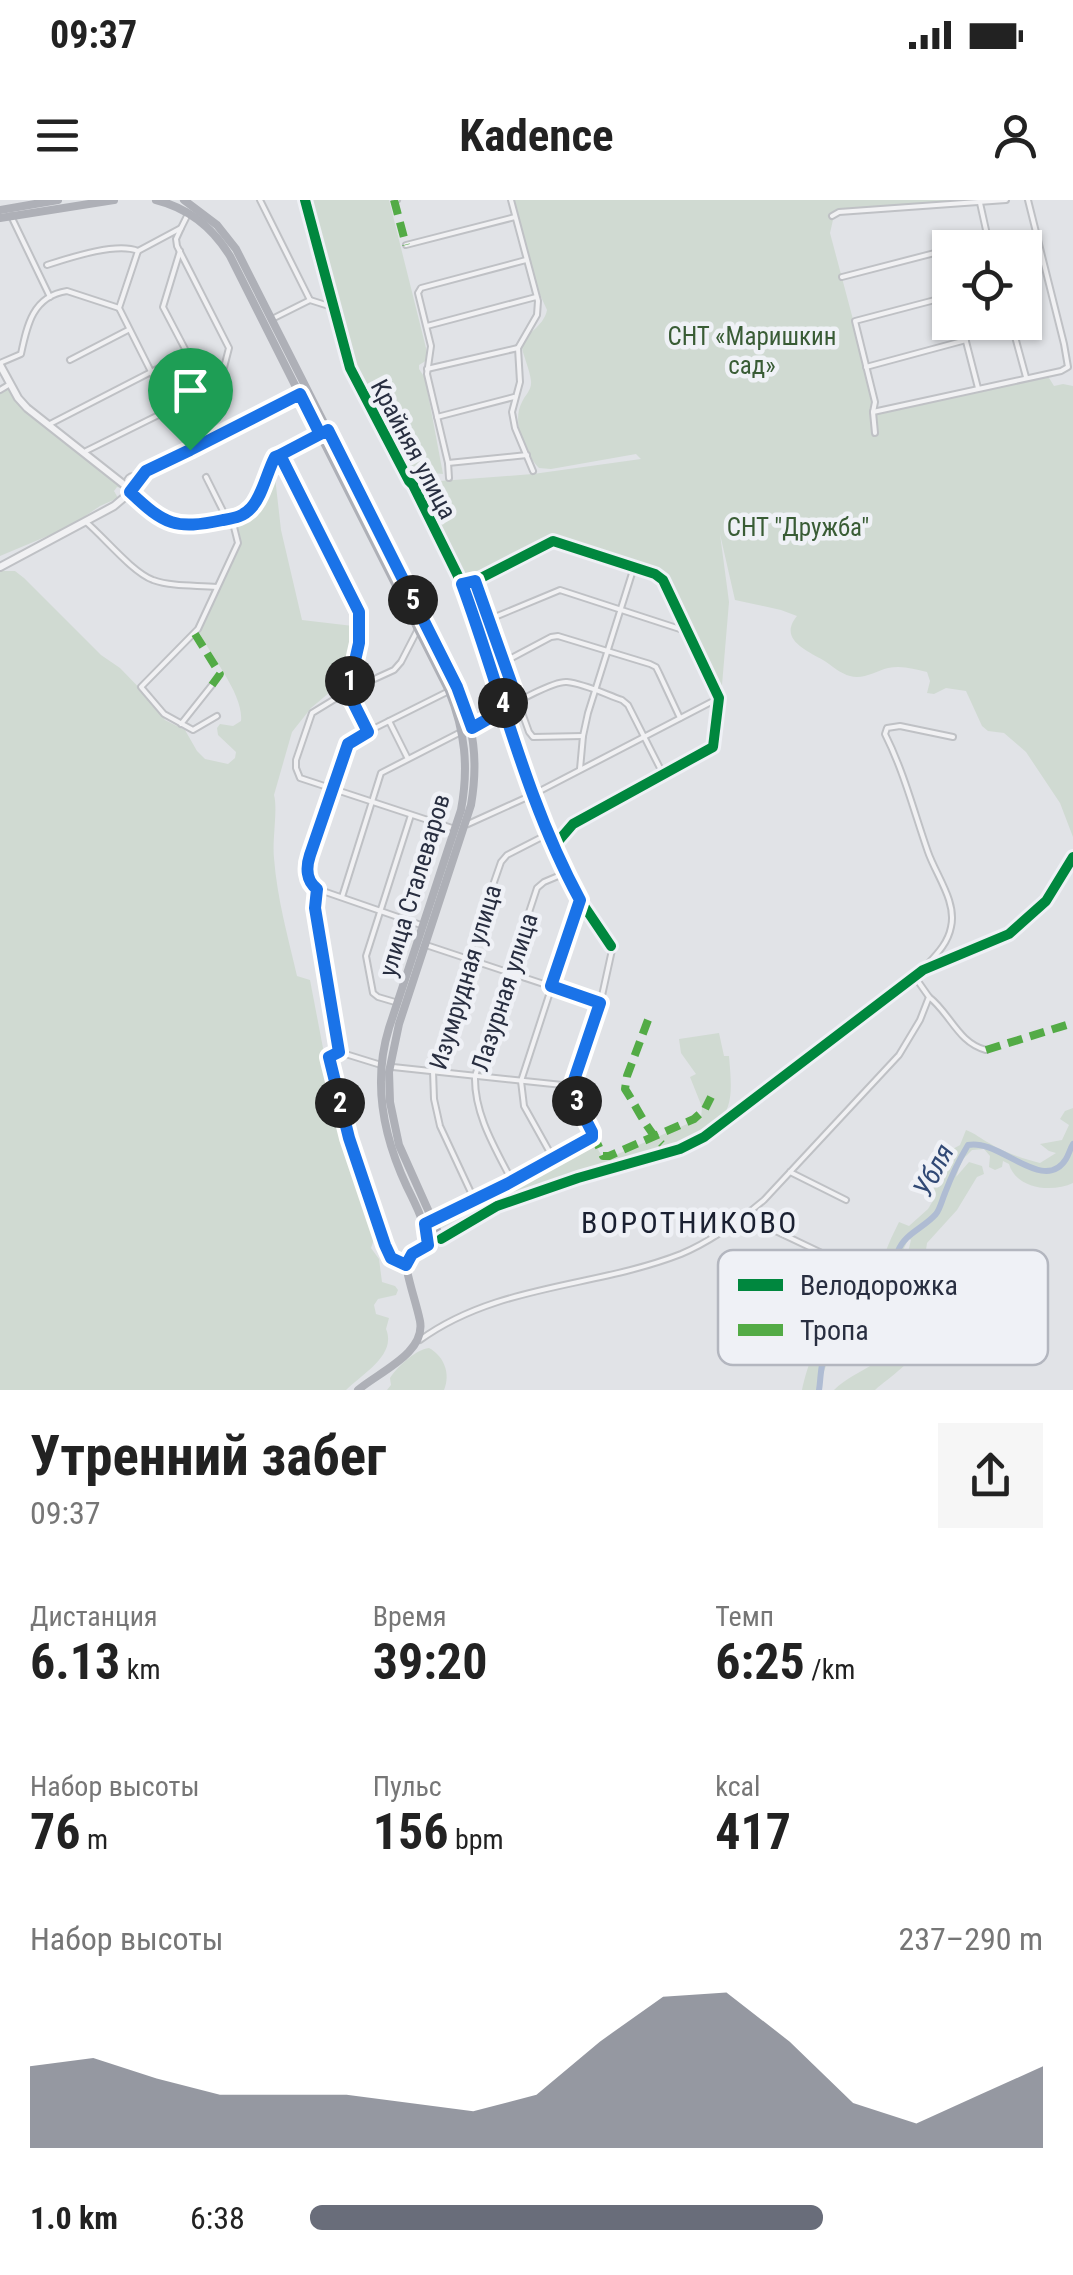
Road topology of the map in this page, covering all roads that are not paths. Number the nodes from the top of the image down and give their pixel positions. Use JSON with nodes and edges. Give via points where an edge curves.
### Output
{"nodes":[{"id":1,"x":57,"y":200,"type":"edge"},
{"id":2,"x":114,"y":200,"type":"edge"},
{"id":3,"x":260,"y":200,"type":"edge"},
{"id":4,"x":306,"y":200,"type":"edge"},
{"id":5,"x":511,"y":200,"type":"edge"},
{"id":6,"x":1006,"y":200,"type":"edge"},
{"id":7,"x":1028,"y":200,"type":"edge"},
{"id":8,"x":162,"y":201,"type":"edge"},
{"id":9,"x":979,"y":202,"type":"edge"},
{"id":10,"x":190,"y":204,"type":"edge"},
{"id":11,"x":6,"y":208,"type":"edge"},
{"id":12,"x":832,"y":216,"type":"dead end"},
{"id":13,"x":515,"y":217,"type":"junction"},
{"id":14,"x":0,"y":218,"type":"edge"},
{"id":15,"x":181,"y":228,"type":"junction"},
{"id":16,"x":214,"y":228,"type":"junction"},
{"id":17,"x":986,"y":230,"type":"edge"},
{"id":18,"x":406,"y":246,"type":"dead end"},
{"id":19,"x":138,"y":251,"type":"junction"},
{"id":20,"x":180,"y":251,"type":"junction"},
{"id":21,"x":932,"y":255,"type":"edge"},
{"id":22,"x":526,"y":260,"type":"junction"},
{"id":23,"x":46,"y":266,"type":"dead end"},
{"id":24,"x":842,"y":276,"type":"dead end"},
{"id":25,"x":50,"y":297,"type":"junction"},
{"id":26,"x":536,"y":297,"type":"junction"},
{"id":27,"x":310,"y":300,"type":"junction"},
{"id":28,"x":932,"y":301,"type":"edge"},
{"id":29,"x":333,"y":307,"type":"junction"},
{"id":30,"x":119,"y":308,"type":"junction"},
{"id":31,"x":272,"y":319,"type":"junction"},
{"id":32,"x":427,"y":326,"type":"junction"},
{"id":33,"x":129,"y":330,"type":"junction"},
{"id":34,"x":966,"y":340,"type":"joint"},
{"id":35,"x":1016,"y":340,"type":"edge"},
{"id":36,"x":518,"y":348,"type":"junction"},
{"id":37,"x":70,"y":360,"type":"dead end"},
{"id":38,"x":0,"y":364,"type":"edge"},
{"id":39,"x":866,"y":367,"type":"junction"},
{"id":40,"x":427,"y":369,"type":"junction"},
{"id":41,"x":150,"y":372,"type":"junction"},
{"id":42,"x":1026,"y":377,"type":"junction"},
{"id":43,"x":10,"y":384,"type":"junction"},
{"id":44,"x":978,"y":388,"type":"junction"},
{"id":45,"x":0,"y":390,"type":"edge"},
{"id":46,"x":304,"y":392,"type":"junction"},
{"id":47,"x":516,"y":396,"type":"junction"},
{"id":48,"x":170,"y":410,"type":"junction"},
{"id":49,"x":873,"y":412,"type":"junction"},
{"id":50,"x":437,"y":417,"type":"junction"},
{"id":51,"x":48,"y":425,"type":"junction"},
{"id":52,"x":324,"y":432,"type":"junction"},
{"id":53,"x":875,"y":433,"type":"dead end"},
{"id":54,"x":190,"y":450,"type":"junction"},
{"id":55,"x":82,"y":452,"type":"junction"},
{"id":56,"x":280,"y":455,"type":"junction"},
{"id":57,"x":527,"y":455,"type":"junction"},
{"id":58,"x":448,"y":462,"type":"junction"},
{"id":59,"x":532,"y":471,"type":"dead end"},
{"id":60,"x":206,"y":477,"type":"dead end"},
{"id":61,"x":116,"y":478,"type":"junction"},
{"id":62,"x":135,"y":478,"type":"junction"},
{"id":63,"x":449,"y":478,"type":"dead end"},
{"id":64,"x":129,"y":489,"type":"junction"},
{"id":65,"x":230,"y":519,"type":"junction"},
{"id":66,"x":86,"y":522,"type":"junction"},
{"id":67,"x":0,"y":567,"type":"edge"},
{"id":68,"x":634,"y":567,"type":"junction"},
{"id":69,"x":475,"y":581,"type":"junction"},
{"id":70,"x":462,"y":584,"type":"junction"},
{"id":71,"x":217,"y":586,"type":"junction"},
{"id":72,"x":404,"y":590,"type":"junction"},
{"id":73,"x":622,"y":609,"type":"junction"},
{"id":74,"x":490,"y":619,"type":"junction"},
{"id":75,"x":418,"y":628,"type":"junction"},
{"id":76,"x":686,"y":631,"type":"junction"},
{"id":77,"x":608,"y":652,"type":"junction"},
{"id":78,"x":504,"y":662,"type":"junction"},
{"id":79,"x":212,"y":685,"type":"dead end"},
{"id":80,"x":449,"y":691,"type":"junction"},
{"id":81,"x":595,"y":691,"type":"junction"},
{"id":82,"x":348,"y":692,"type":"junction"},
{"id":83,"x":718,"y":698,"type":"junction"},
{"id":84,"x":518,"y":702,"type":"junction"},
{"id":85,"x":505,"y":710,"type":"junction"},
{"id":86,"x":218,"y":716,"type":"dead end"},
{"id":87,"x":680,"y":718,"type":"junction"},
{"id":88,"x":389,"y":721,"type":"junction"},
{"id":89,"x":182,"y":724,"type":"junction"},
{"id":90,"x":467,"y":729,"type":"junction"},
{"id":91,"x":368,"y":732,"type":"junction"},
{"id":92,"x":582,"y":736,"type":"junction"},
{"id":93,"x":644,"y":737,"type":"junction"},
{"id":94,"x":953,"y":737,"type":"dead end"},
{"id":95,"x":408,"y":759,"type":"junction"},
{"id":96,"x":580,"y":768,"type":"junction"},
{"id":97,"x":663,"y":774,"type":"junction"},
{"id":98,"x":333,"y":788,"type":"junction"},
{"id":99,"x":532,"y":794,"type":"junction"},
{"id":100,"x":373,"y":801,"type":"junction"},
{"id":101,"x":411,"y":815,"type":"junction"},
{"id":102,"x":460,"y":827,"type":"junction"},
{"id":103,"x":548,"y":834,"type":"junction"},
{"id":104,"x":554,"y":846,"type":"junction"},
{"id":105,"x":1073,"y":857,"type":"edge"},
{"id":106,"x":565,"y":874,"type":"junction"},
{"id":107,"x":317,"y":889,"type":"junction"},
{"id":108,"x":342,"y":896,"type":"junction"},
{"id":109,"x":580,"y":900,"type":"junction"},
{"id":110,"x":381,"y":911,"type":"junction"},
{"id":111,"x":423,"y":926,"type":"junction"},
{"id":112,"x":422,"y":944,"type":"junction"},
{"id":113,"x":467,"y":960,"type":"junction"},
{"id":114,"x":923,"y":970,"type":"junction"},
{"id":115,"x":507,"y":973,"type":"junction"},
{"id":116,"x":915,"y":976,"type":"junction"},
{"id":117,"x":551,"y":986,"type":"junction"},
{"id":118,"x":929,"y":997,"type":"junction"},
{"id":119,"x":398,"y":1002,"type":"junction"},
{"id":120,"x":600,"y":1003,"type":"junction"},
{"id":121,"x":986,"y":1050,"type":"dead end"},
{"id":122,"x":339,"y":1052,"type":"junction"},
{"id":123,"x":385,"y":1066,"type":"junction"},
{"id":124,"x":432,"y":1072,"type":"junction"},
{"id":125,"x":475,"y":1076,"type":"junction"},
{"id":126,"x":521,"y":1082,"type":"junction"},
{"id":127,"x":572,"y":1086,"type":"junction"},
{"id":128,"x":553,"y":1158,"type":"junction"},
{"id":129,"x":790,"y":1172,"type":"junction"},
{"id":130,"x":512,"y":1180,"type":"junction"},
{"id":131,"x":474,"y":1200,"type":"junction"},
{"id":132,"x":846,"y":1200,"type":"dead end"},
{"id":133,"x":744,"y":1216,"type":"junction"},
{"id":134,"x":429,"y":1222,"type":"junction"},
{"id":135,"x":440,"y":1235,"type":"junction"},
{"id":136,"x":428,"y":1240,"type":"junction"},
{"id":137,"x":816,"y":1250,"type":"edge"},
{"id":138,"x":406,"y":1265,"type":"junction"},
{"id":139,"x":420,"y":1340,"type":"junction"},
{"id":140,"x":363,"y":1388,"type":"edge"}],
"edges":[{"from":1,"to":11,"type":"main road"},
{"from":2,"to":11,"type":"main road"},
{"from":3,"to":27,"type":"street"},
{"from":4,"to":29,"type":"street","name":"Крайняя улица"},
{"from":5,"to":13,"type":"street"},
{"from":6,"to":9,"type":"street"},
{"from":7,"to":42,"type":"street","via":[[1068,367]]},
{"from":8,"to":10,"type":"main road","name":"улица Сталеваров"},
{"from":9,"to":12,"type":"street"},
{"from":9,"to":17,"type":"street"},
{"from":10,"to":15,"type":"street"},
{"from":10,"to":16,"type":"main road","name":"улица Сталеваров"},
{"from":11,"to":14,"type":"main road"},
{"from":11,"to":25,"type":"street"},
{"from":13,"to":18,"type":"street"},
{"from":13,"to":22,"type":"street"},
{"from":15,"to":19,"type":"street"},
{"from":15,"to":20,"type":"street"},
{"from":16,"to":31,"type":"main road","name":"улица Сталеваров","via":[[236,250]]},
{"from":16,"to":46,"type":"main road","name":"улица Сталеваров"},
{"from":19,"to":23,"type":"street","via":[[75,256]]},
{"from":19,"to":30,"type":"street"},
{"from":20,"to":41,"type":"street","via":[[163,307],[186,352]]},
{"from":20,"to":48,"type":"street","via":[[229,352],[218,384]]},
{"from":21,"to":24,"type":"street"},
{"from":22,"to":26,"type":"street"},
{"from":22,"to":32,"type":"street","via":[[421,288]]},
{"from":25,"to":30,"type":"street","via":[[67,291]]},
{"from":25,"to":38,"type":"street","via":[[36,306],[21,354]]},
{"from":26,"to":32,"type":"street"},
{"from":26,"to":36,"type":"street","via":[[537,316]]},
{"from":27,"to":29,"type":"street"},
{"from":27,"to":31,"type":"street"},
{"from":28,"to":39,"type":"street","via":[[855,321]]},
{"from":29,"to":70,"type":"street","name":"Крайняя улица","via":[[350,368]]},
{"from":30,"to":33,"type":"street"},
{"from":31,"to":46,"type":"main road","name":"улица Сталеваров"},
{"from":32,"to":40,"type":"street"},
{"from":33,"to":37,"type":"street"},
{"from":33,"to":41,"type":"street"},
{"from":34,"to":39,"type":"street"},
{"from":34,"to":44,"type":"street"},
{"from":35,"to":42,"type":"street"},
{"from":36,"to":40,"type":"street"},
{"from":36,"to":47,"type":"street"},
{"from":38,"to":43,"type":"street"},
{"from":39,"to":49,"type":"street"},
{"from":40,"to":50,"type":"street"},
{"from":41,"to":48,"type":"street"},
{"from":41,"to":51,"type":"street"},
{"from":42,"to":44,"type":"street"},
{"from":43,"to":45,"type":"street"},
{"from":43,"to":51,"type":"street"},
{"from":44,"to":49,"type":"street"},
{"from":46,"to":52,"type":"main road","name":"улица Сталеваров"},
{"from":46,"to":54,"type":"street"},
{"from":47,"to":50,"type":"street"},
{"from":47,"to":57,"type":"street","via":[[512,419]]},
{"from":48,"to":54,"type":"street"},
{"from":48,"to":55,"type":"street"},
{"from":49,"to":53,"type":"street"},
{"from":50,"to":58,"type":"street"},
{"from":51,"to":55,"type":"street"},
{"from":52,"to":56,"type":"street"},
{"from":52,"to":72,"type":"main road","name":"улица Сталеваров"},
{"from":54,"to":62,"type":"street"},
{"from":55,"to":61,"type":"street"},
{"from":56,"to":65,"type":"street","via":[[254,505]]},
{"from":56,"to":82,"type":"street","via":[[359,612]]},
{"from":57,"to":58,"type":"street"},
{"from":57,"to":59,"type":"street"},
{"from":58,"to":63,"type":"street"},
{"from":60,"to":65,"type":"street"},
{"from":61,"to":62,"type":"street"},
{"from":61,"to":64,"type":"street"},
{"from":62,"to":64,"type":"street"},
{"from":62,"to":64,"type":"street"},
{"from":64,"to":65,"type":"street","via":[[170,522],[193,526]]},
{"from":64,"to":66,"type":"street"},
{"from":65,"to":71,"type":"street","via":[[238,543]]},
{"from":66,"to":67,"type":"street"},
{"from":66,"to":71,"type":"street","via":[[148,578]]},
{"from":68,"to":69,"type":"street","via":[[553,542]]},
{"from":68,"to":73,"type":"street"},
{"from":68,"to":76,"type":"street","via":[[663,580]]},
{"from":69,"to":70,"type":"street"},
{"from":69,"to":74,"type":"street"},
{"from":70,"to":85,"type":"street","name":"Крайняя улица"},
{"from":71,"to":89,"type":"street","via":[[195,634],[142,689]]},
{"from":72,"to":75,"type":"main road","name":"улица Сталеваров"},
{"from":72,"to":90,"type":"main road","name":"улица Сталеваров","via":[[457,687]]},
{"from":73,"to":74,"type":"street","via":[[560,590]]},
{"from":73,"to":76,"type":"street"},
{"from":73,"to":77,"type":"street"},
{"from":74,"to":78,"type":"street"},
{"from":75,"to":80,"type":"main road","name":"улица Сталеваров"},
{"from":75,"to":82,"type":"street","via":[[399,666]]},
{"from":76,"to":83,"type":"street"},
{"from":77,"to":78,"type":"street","via":[[558,636]]},
{"from":77,"to":81,"type":"street"},
{"from":77,"to":87,"type":"street","via":[[656,667]]},
{"from":78,"to":84,"type":"street"},
{"from":79,"to":89,"type":"street"},
{"from":80,"to":88,"type":"street"},
{"from":80,"to":90,"type":"main road","name":"улица Сталеваров"},
{"from":81,"to":84,"type":"street","via":[[559,682]]},
{"from":81,"to":92,"type":"street"},
{"from":81,"to":93,"type":"street","via":[[622,700]]},
{"from":82,"to":91,"type":"street"},
{"from":82,"to":98,"type":"street","via":[[312,713],[296,760],[300,778]]},
{"from":83,"to":87,"type":"street"},
{"from":83,"to":97,"type":"street","via":[[713,747]]},
{"from":84,"to":85,"type":"street"},
{"from":84,"to":92,"type":"street","via":[[533,737]]},
{"from":85,"to":90,"type":"street"},
{"from":85,"to":99,"type":"street","name":"Крайняя улица"},
{"from":86,"to":89,"type":"street","via":[[193,730]]},
{"from":87,"to":93,"type":"street"},
{"from":88,"to":91,"type":"street"},
{"from":88,"to":95,"type":"street"},
{"from":90,"to":95,"type":"street"},
{"from":90,"to":102,"type":"main road","name":"улица Сталеваров","via":[[476,768]]},
{"from":91,"to":98,"type":"street","via":[[348,744]]},
{"from":92,"to":96,"type":"street"},
{"from":93,"to":96,"type":"street"},
{"from":93,"to":97,"type":"street"},
{"from":94,"to":114,"type":"street","via":[[900,726],[885,734],[951,908],[952,926]]},
{"from":95,"to":100,"type":"street","via":[[381,773]]},
{"from":96,"to":99,"type":"street"},
{"from":97,"to":104,"type":"street","via":[[573,824]]},
{"from":98,"to":100,"type":"street"},
{"from":98,"to":107,"type":"street","via":[[307,864]]},
{"from":99,"to":102,"type":"street"},
{"from":99,"to":103,"type":"street","name":"Крайняя улица"},
{"from":100,"to":101,"type":"street"},
{"from":100,"to":108,"type":"street"},
{"from":101,"to":102,"type":"street"},
{"from":101,"to":110,"type":"street"},
{"from":102,"to":111,"type":"main road","name":"улица Сталеваров"},
{"from":102,"to":112,"type":"main road","name":"улица Сталеваров"},
{"from":103,"to":104,"type":"street","name":"Крайняя улица"},
{"from":103,"to":113,"type":"street","name":"Изумрудная улица","via":[[501,862]]},
{"from":104,"to":106,"type":"street","name":"Крайняя улица"},
{"from":105,"to":114,"type":"street","via":[[1046,900],[1009,934]]},
{"from":106,"to":109,"type":"street","name":"Крайняя улица"},
{"from":106,"to":115,"type":"street","name":"Лазурная улица","via":[[537,888]]},
{"from":107,"to":108,"type":"street"},
{"from":107,"to":122,"type":"street"},
{"from":108,"to":110,"type":"street"},
{"from":109,"to":117,"type":"street"},
{"from":109,"to":120,"type":"street","name":"Крайняя улица","via":[[612,948]]},
{"from":110,"to":111,"type":"street"},
{"from":110,"to":119,"type":"street","via":[[366,962],[373,993]]},
{"from":111,"to":112,"type":"main road","name":"улица Сталеваров"},
{"from":112,"to":113,"type":"street"},
{"from":112,"to":119,"type":"main road","name":"улица Сталеваров"},
{"from":112,"to":123,"type":"main road","name":"улица Сталеваров"},
{"from":113,"to":115,"type":"street"},
{"from":113,"to":124,"type":"street","name":"Изумрудная улица"},
{"from":114,"to":116,"type":"street"},
{"from":115,"to":117,"type":"street"},
{"from":115,"to":125,"type":"street","name":"Лазурная улица"},
{"from":116,"to":118,"type":"street"},
{"from":116,"to":135,"type":"street","via":[[704,1138],[497,1206]]},
{"from":117,"to":120,"type":"street"},
{"from":117,"to":126,"type":"street"},
{"from":118,"to":121,"type":"street","via":[[953,1028]]},
{"from":118,"to":129,"type":"street","via":[[899,1056]]},
{"from":119,"to":123,"type":"main road","name":"улица Сталеваров","via":[[384,1044]]},
{"from":120,"to":127,"type":"street"},
{"from":122,"to":123,"type":"street"},
{"from":122,"to":138,"type":"street","via":[[329,1057],[357,1164],[388,1252]]},
{"from":123,"to":124,"type":"street"},
{"from":123,"to":134,"type":"main road","name":"улица Сталеваров","via":[[386,1132]]},
{"from":124,"to":125,"type":"street"},
{"from":124,"to":131,"type":"street","name":"Изумрудная улица","via":[[440,1126]]},
{"from":125,"to":126,"type":"street"},
{"from":125,"to":130,"type":"street","name":"Лазурная улица","via":[[480,1112]]},
{"from":126,"to":127,"type":"street"},
{"from":126,"to":128,"type":"street","via":[[526,1113]]},
{"from":127,"to":128,"type":"street","via":[[592,1132]]},
{"from":128,"to":130,"type":"street"},
{"from":129,"to":132,"type":"street"},
{"from":129,"to":133,"type":"street"},
{"from":130,"to":131,"type":"street"},
{"from":131,"to":134,"type":"street"},
{"from":133,"to":137,"type":"street"},
{"from":133,"to":139,"type":"street","via":[[676,1256],[498,1300]]},
{"from":134,"to":135,"type":"main road","name":"улица Сталеваров"},
{"from":134,"to":136,"type":"main road","name":"улица Сталеваров"},
{"from":135,"to":136,"type":"main road"},
{"from":136,"to":138,"type":"main road"},
{"from":138,"to":139,"type":"main road"},
{"from":139,"to":140,"type":"main road"}]}
